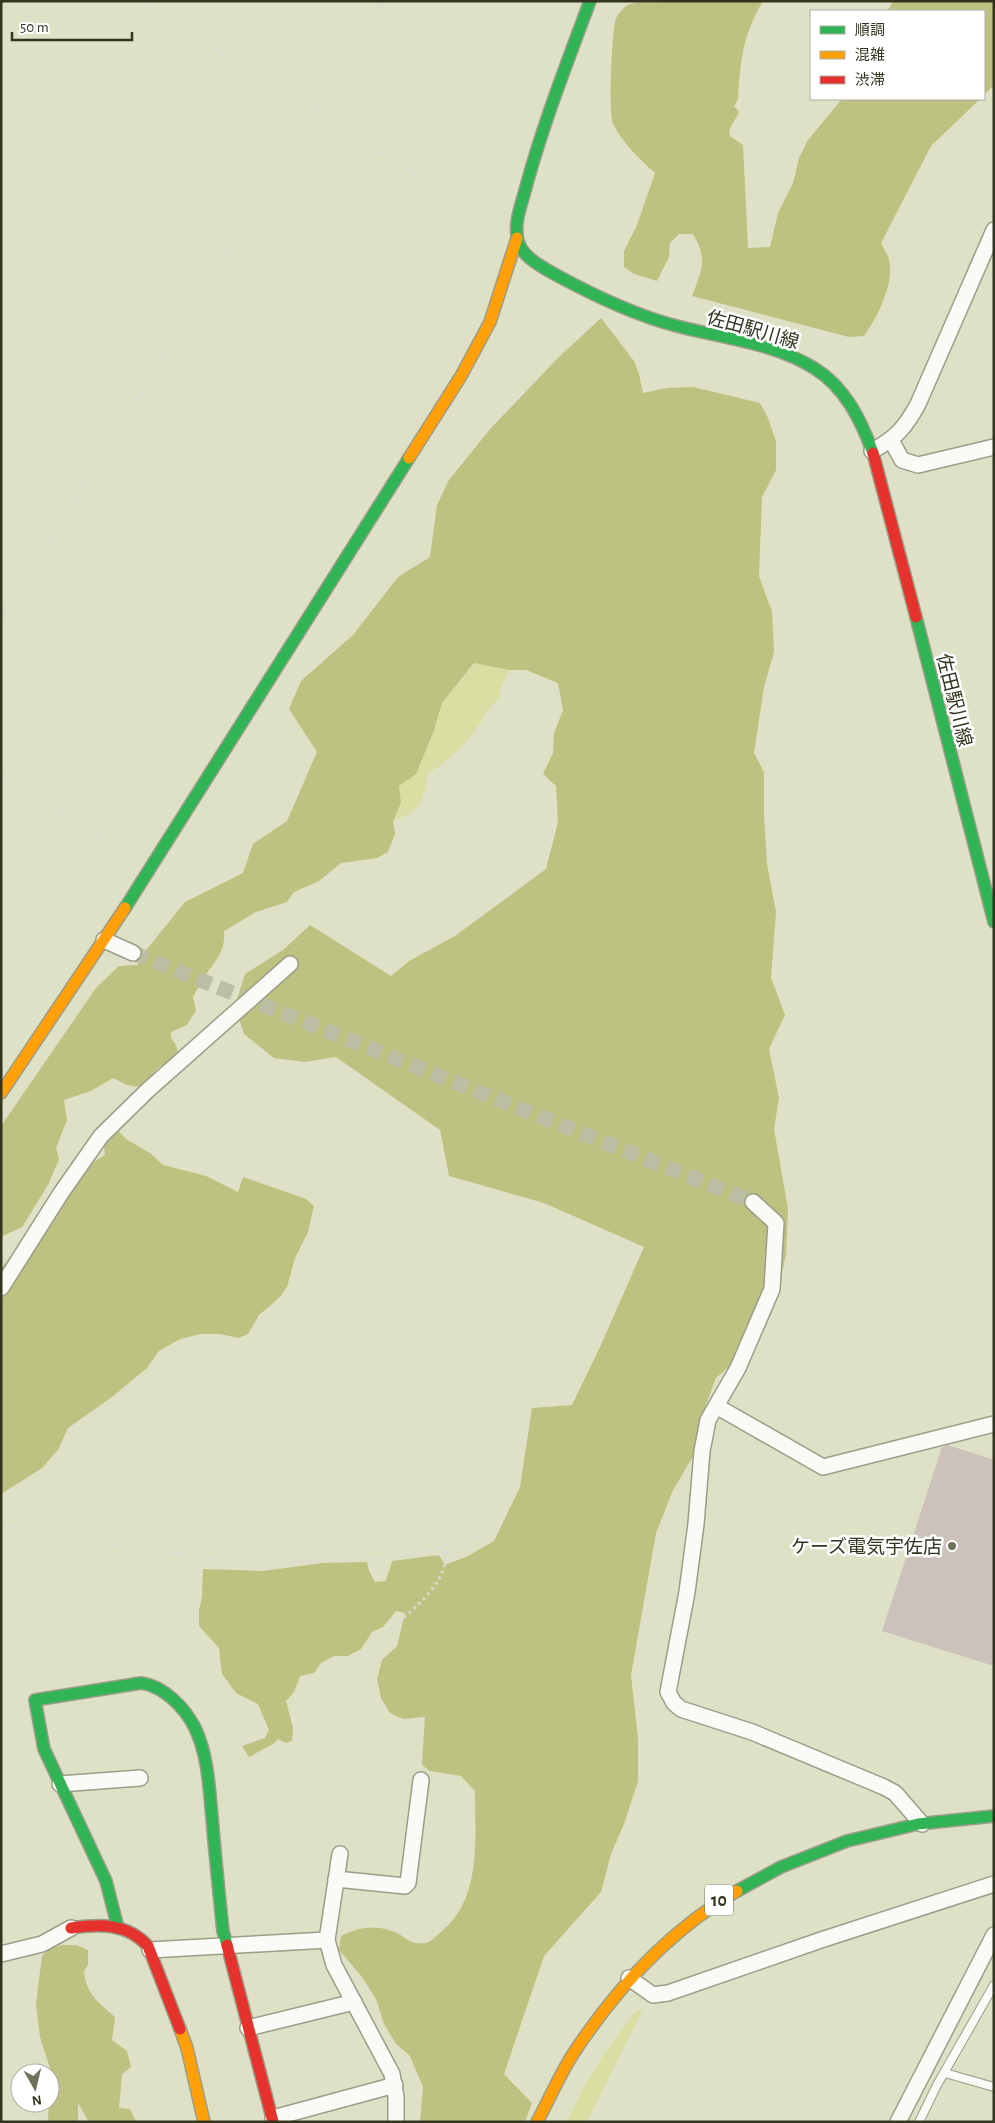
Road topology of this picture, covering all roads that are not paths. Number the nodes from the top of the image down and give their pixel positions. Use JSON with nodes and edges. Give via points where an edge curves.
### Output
{"nodes":[{"id":1,"x":590,"y":1,"type":"edge"},
{"id":2,"x":994,"y":230,"type":"edge"},
{"id":3,"x":517,"y":238,"type":"junction"},
{"id":4,"x":891,"y":440,"type":"junction"},
{"id":5,"x":994,"y":447,"type":"edge"},
{"id":6,"x":872,"y":451,"type":"junction"},
{"id":7,"x":994,"y":922,"type":"edge"},
{"id":8,"x":104,"y":940,"type":"junction"},
{"id":9,"x":133,"y":954,"type":"tunnel mouth"},
{"id":10,"x":290,"y":964,"type":"dead end"},
{"id":11,"x":1,"y":1093,"type":"edge"},
{"id":12,"x":753,"y":1202,"type":"tunnel mouth"},
{"id":13,"x":1,"y":1288,"type":"edge"},
{"id":14,"x":716,"y":1406,"type":"junction"},
{"id":15,"x":994,"y":1424,"type":"edge"},
{"id":16,"x":140,"y":1778,"type":"dead end"},
{"id":17,"x":421,"y":1780,"type":"dead end"},
{"id":18,"x":60,"y":1784,"type":"junction"},
{"id":19,"x":994,"y":1816,"type":"edge"},
{"id":20,"x":922,"y":1824,"type":"junction"},
{"id":21,"x":340,"y":1854,"type":"dead end"},
{"id":22,"x":336,"y":1879,"type":"junction"},
{"id":23,"x":994,"y":1884,"type":"edge"},
{"id":24,"x":71,"y":1928,"type":"joint"},
{"id":25,"x":118,"y":1928,"type":"junction"},
{"id":26,"x":994,"y":1935,"type":"edge"},
{"id":27,"x":326,"y":1940,"type":"junction"},
{"id":28,"x":226,"y":1946,"type":"junction"},
{"id":29,"x":150,"y":1950,"type":"junction"},
{"id":30,"x":1,"y":1954,"type":"edge"},
{"id":31,"x":630,"y":1978,"type":"junction"},
{"id":32,"x":994,"y":1985,"type":"edge"},
{"id":33,"x":354,"y":2002,"type":"junction"},
{"id":34,"x":248,"y":2028,"type":"junction"},
{"id":35,"x":945,"y":2073,"type":"junction"},
{"id":36,"x":395,"y":2085,"type":"junction"},
{"id":37,"x":994,"y":2087,"type":"edge"},
{"id":38,"x":315,"y":2115,"type":"edge"},
{"id":39,"x":273,"y":2120,"type":"edge"},
{"id":40,"x":204,"y":2122,"type":"edge"},
{"id":41,"x":396,"y":2122,"type":"edge"},
{"id":42,"x":537,"y":2122,"type":"edge"},
{"id":43,"x":898,"y":2122,"type":"edge"},
{"id":44,"x":919,"y":2122,"type":"edge"}],
"edges":[{"from":1,"to":3,"type":"main road","via":[[534,156],[520,210]]},
{"from":2,"to":4,"type":"street","via":[[918,404],[908,423]]},
{"from":3,"to":6,"type":"main road","name":"佐田駅川線","via":[[533,260],[603,300],[655,320],[806,363],[830,380],[855,409]]},
{"from":3,"to":8,"type":"main road","via":[[490,322],[468,364]]},
{"from":4,"to":5,"type":"street","via":[[902,460],[918,465]]},
{"from":4,"to":6,"type":"street"},
{"from":6,"to":7,"type":"main road","name":"佐田駅川線"},
{"from":8,"to":9,"type":"street"},
{"from":8,"to":11,"type":"main road"},
{"from":10,"to":13,"type":"street","via":[[101,1136]]},
{"from":12,"to":14,"type":"street","via":[[776,1223],[772,1289],[738,1368]]},
{"from":14,"to":15,"type":"street","via":[[823,1467]]},
{"from":14,"to":20,"type":"street","via":[[708,1420],[702,1451],[695,1534],[685,1609],[669,1683],[670,1698],[681,1709],[752,1732],[884,1787],[895,1793]]},
{"from":16,"to":18,"type":"street"},
{"from":17,"to":22,"type":"street","via":[[408,1884]]},
{"from":18,"to":25,"type":"main road","via":[[107,1884]]},
{"from":18,"to":28,"type":"main road","via":[[43,1746],[35,1700],[141,1683],[158,1689],[183,1707],[196,1729],[206,1770]]},
{"from":19,"to":20,"type":"main road","number":"10"},
{"from":20,"to":31,"type":"main road","number":"10","via":[[843,1842],[803,1856],[754,1880],[684,1926]]},
{"from":21,"to":22,"type":"street"},
{"from":22,"to":27,"type":"street"},
{"from":23,"to":31,"type":"street","via":[[668,1993],[653,1995]]},
{"from":24,"to":25,"type":"main road","via":[[106,1925]]},
{"from":24,"to":30,"type":"street","via":[[42,1944]]},
{"from":25,"to":29,"type":"main road","via":[[136,1934]]},
{"from":26,"to":43,"type":"street"},
{"from":27,"to":28,"type":"street"},
{"from":27,"to":33,"type":"street","via":[[334,1965]]},
{"from":28,"to":29,"type":"street"},
{"from":28,"to":34,"type":"main road"},
{"from":29,"to":40,"type":"main road","via":[[187,2048]]},
{"from":31,"to":42,"type":"main road","number":"10","via":[[571,2057]]},
{"from":32,"to":35,"type":"lane"},
{"from":33,"to":34,"type":"street"},
{"from":33,"to":36,"type":"street","via":[[386,2059]]},
{"from":34,"to":39,"type":"main road"},
{"from":35,"to":37,"type":"lane"},
{"from":35,"to":44,"type":"lane"},
{"from":36,"to":38,"type":"street"},
{"from":36,"to":41,"type":"street"},
{"from":38,"to":39,"type":"street"}]}
